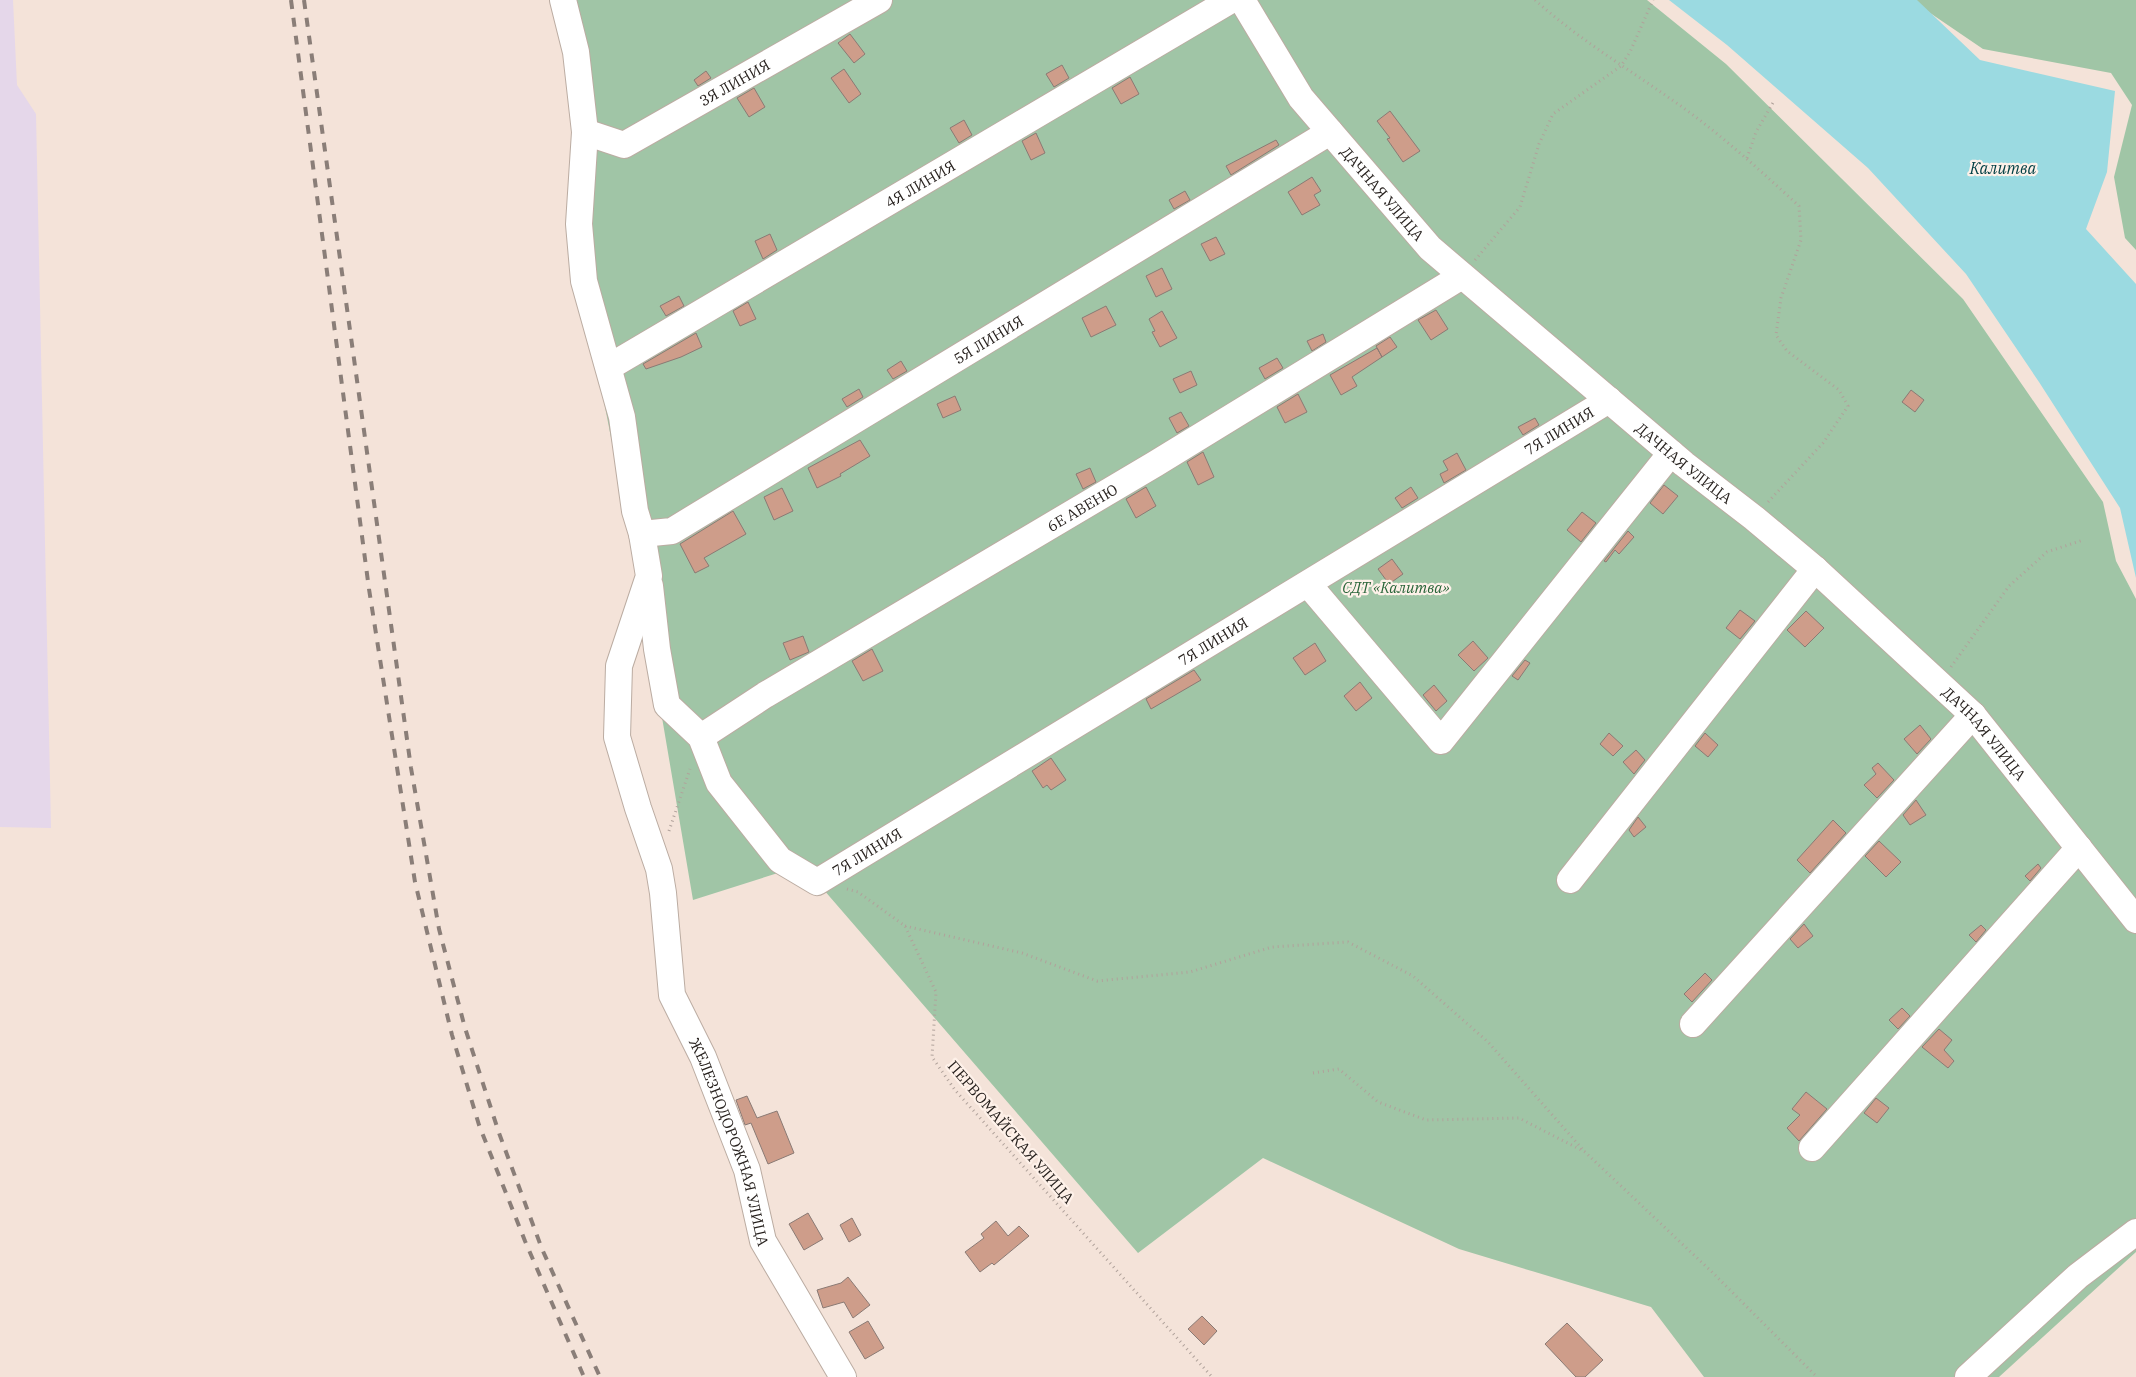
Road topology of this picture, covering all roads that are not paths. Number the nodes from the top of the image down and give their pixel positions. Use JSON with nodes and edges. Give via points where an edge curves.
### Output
{"nodes":[{"id":1,"x":563,"y":0,"type":"edge"},
{"id":2,"x":879,"y":0,"type":"edge"},
{"id":3,"x":1231,"y":0,"type":"edge"},
{"id":4,"x":1242,"y":0,"type":"edge"},
{"id":5,"x":585,"y":132,"type":"junction"},
{"id":6,"x":1330,"y":132,"type":"junction"},
{"id":7,"x":1462,"y":276,"type":"junction"},
{"id":8,"x":609,"y":367,"type":"junction"},
{"id":9,"x":1609,"y":400,"type":"junction"},
{"id":10,"x":1671,"y":452,"type":"junction"},
{"id":11,"x":642,"y":534,"type":"junction"},
{"id":12,"x":1815,"y":569,"type":"junction"},
{"id":13,"x":648,"y":576,"type":"junction"},
{"id":14,"x":1308,"y":584,"type":"junction"},
{"id":15,"x":1973,"y":715,"type":"junction"},
{"id":16,"x":701,"y":737,"type":"junction"},
{"id":17,"x":2079,"y":848,"type":"junction"},
{"id":18,"x":1570,"y":880,"type":"dead end"},
{"id":19,"x":2136,"y":920,"type":"edge"},
{"id":20,"x":1693,"y":1024,"type":"dead end"},
{"id":21,"x":1812,"y":1148,"type":"dead end"},
{"id":22,"x":2136,"y":1232,"type":"edge"},
{"id":23,"x":843,"y":1377,"type":"edge"},
{"id":24,"x":1968,"y":1377,"type":"edge"}],
"edges":[{"from":1,"to":5,"type":"street","via":[[576,52]]},
{"from":2,"to":5,"type":"street","name":"3Я ЛИНИЯ","via":[[624,145]]},
{"from":3,"to":8,"type":"street","name":"4Я ЛИНИЯ"},
{"from":4,"to":6,"type":"street","name":"ДАЧНАЯ УЛИЦА","via":[[1301,98]]},
{"from":5,"to":8,"type":"street","via":[[579,224],[584,281]]},
{"from":6,"to":7,"type":"street","name":"ДАЧНАЯ УЛИЦА","via":[[1430,248]]},
{"from":6,"to":11,"type":"street","name":"5Я ЛИНИЯ","via":[[672,531]]},
{"from":7,"to":9,"type":"street","name":"ДАЧНАЯ УЛИЦА"},
{"from":7,"to":16,"type":"street","name":"6Е АВЕНЮ","via":[[1146,469],[765,695]]},
{"from":8,"to":11,"type":"street","via":[[622,417],[635,511]]},
{"from":9,"to":10,"type":"street","name":"ДАЧНАЯ УЛИЦА"},
{"from":9,"to":14,"type":"street","name":"7Я ЛИНИЯ"},
{"from":10,"to":12,"type":"street","name":"ДАЧНАЯ УЛИЦА"},
{"from":10,"to":14,"type":"street","via":[[1442,742]]},
{"from":11,"to":13,"type":"street"},
{"from":12,"to":15,"type":"street","name":"ДАЧНАЯ УЛИЦА"},
{"from":12,"to":18,"type":"street"},
{"from":13,"to":16,"type":"street","via":[[667,705]]},
{"from":13,"to":23,"type":"street","name":"ЖЕЛЕЗНОДОРОЖНАЯ УЛИЦА","via":[[619,666],[617,737],[659,868],[672,995],[703,1057],[747,1170],[763,1241]]},
{"from":14,"to":16,"type":"street","name":"7Я ЛИНИЯ","via":[[817,882],[780,860],[719,783]]},
{"from":15,"to":17,"type":"street","name":"ДАЧНАЯ УЛИЦА"},
{"from":15,"to":20,"type":"street"},
{"from":17,"to":19,"type":"street","name":"ДАЧНАЯ УЛИЦА"},
{"from":17,"to":21,"type":"street"},
{"from":22,"to":24,"type":"street","via":[[2078,1276]]}]}
